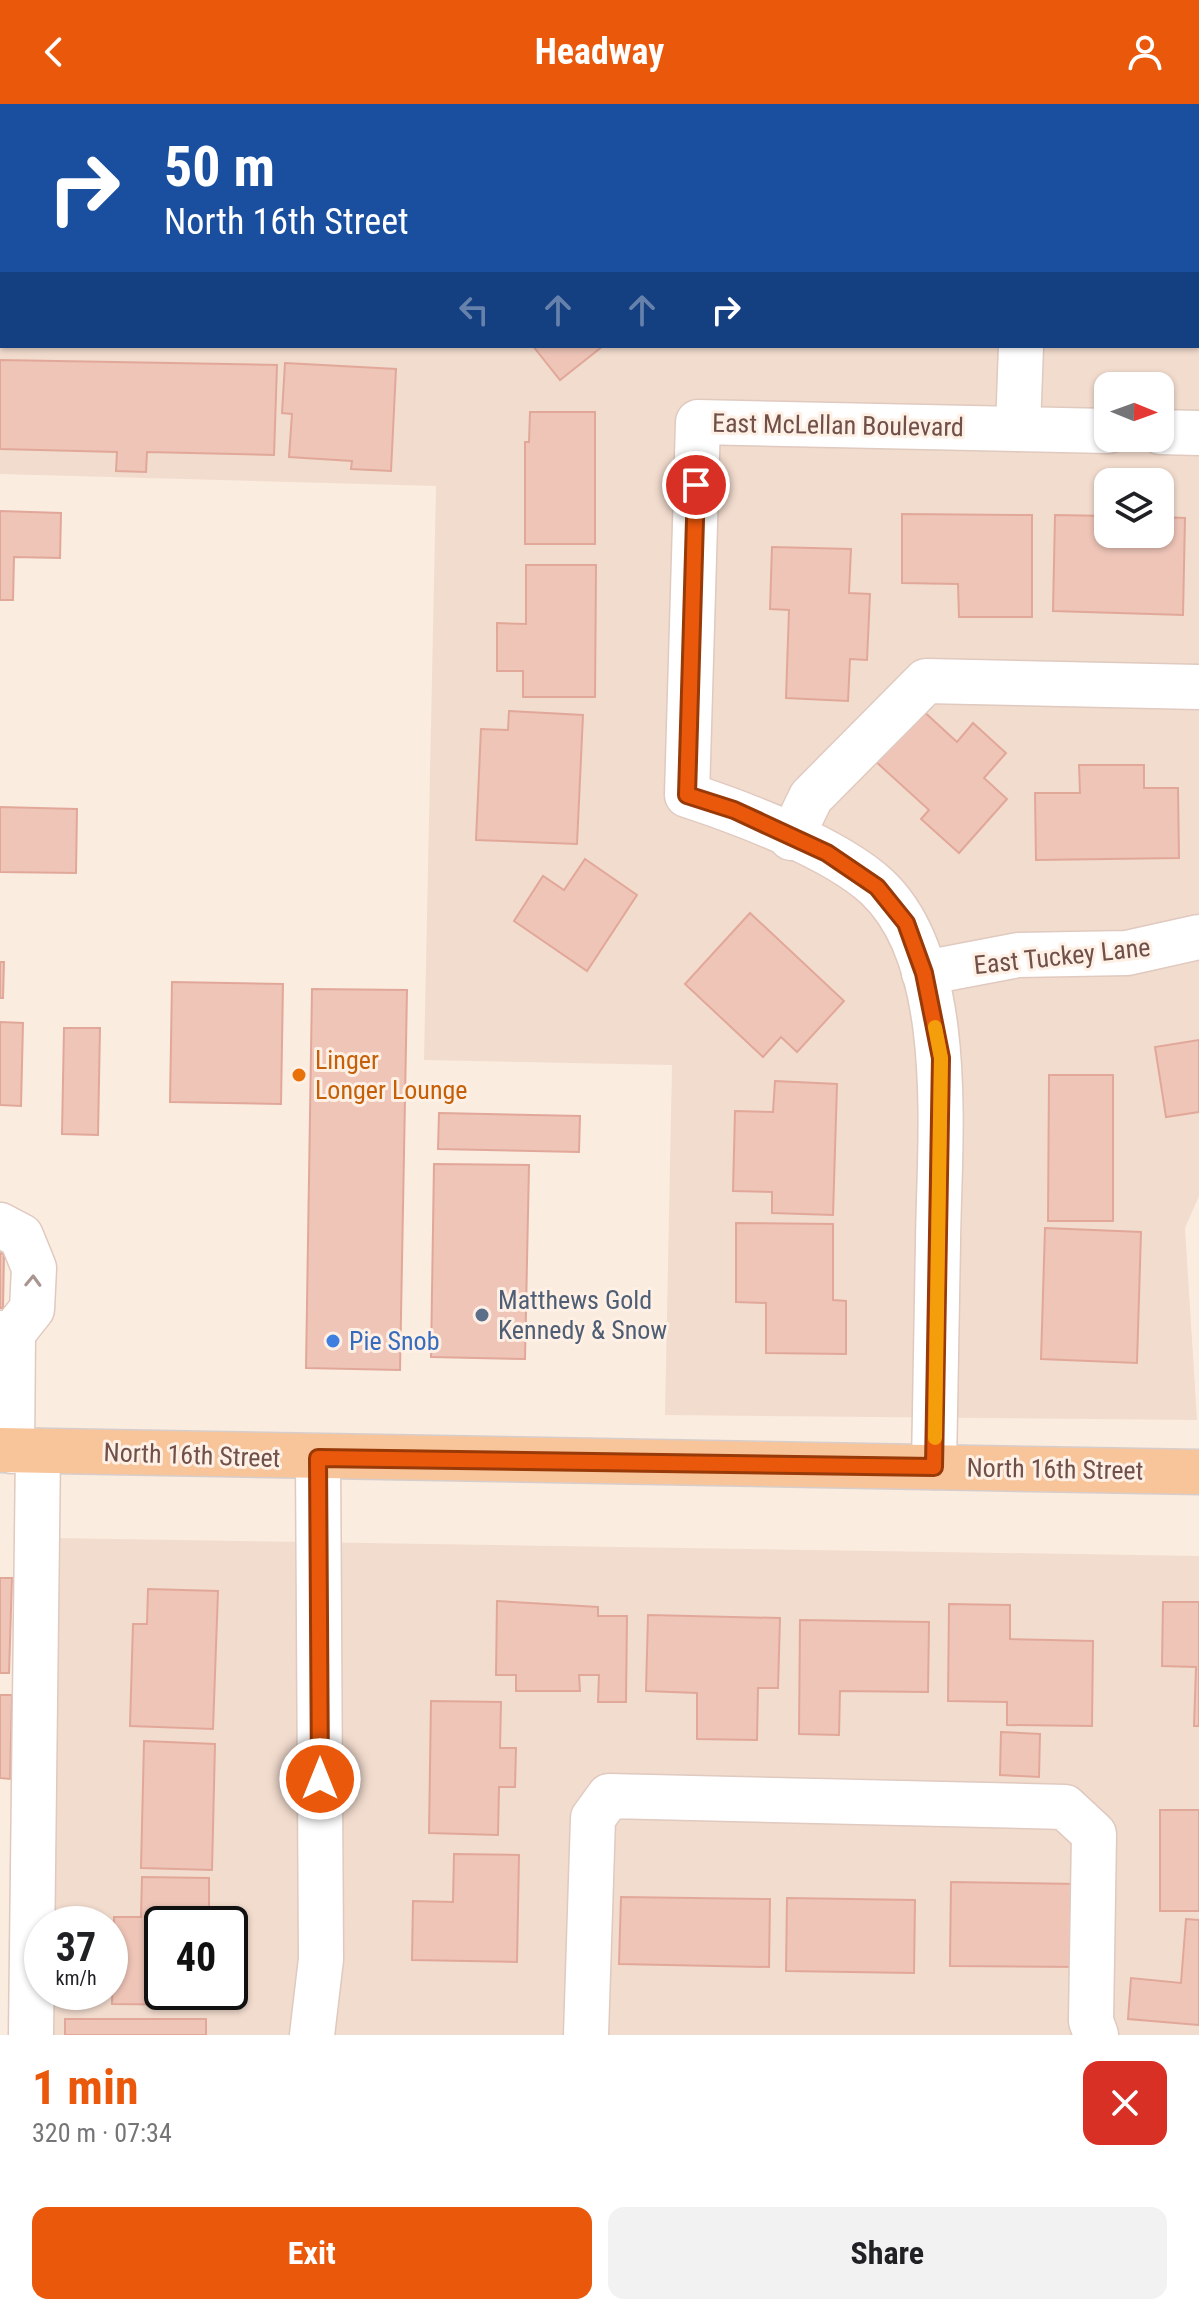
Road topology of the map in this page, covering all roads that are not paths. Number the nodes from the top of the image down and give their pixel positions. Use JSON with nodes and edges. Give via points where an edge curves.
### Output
{"nodes":[{"id":1,"x":1021,"y":348,"type":"edge"},
{"id":2,"x":1018,"y":429,"type":"junction"},
{"id":3,"x":1094,"y":431,"type":"edge"},
{"id":4,"x":1174,"y":432,"type":"edge"},
{"id":5,"x":1199,"y":433,"type":"edge"},
{"id":6,"x":1199,"y":687,"type":"edge"},
{"id":7,"x":791,"y":838,"type":"junction"},
{"id":8,"x":1199,"y":937,"type":"edge"},
{"id":9,"x":924,"y":973,"type":"junction"},
{"id":10,"x":0,"y":1225,"type":"edge"},
{"id":11,"x":6,"y":1333,"type":"edge"},
{"id":12,"x":17,"y":1451,"type":"edge"},
{"id":13,"x":318,"y":1458,"type":"junction"},
{"id":14,"x":934,"y":1467,"type":"junction"},
{"id":15,"x":1199,"y":1472,"type":"edge"},
{"id":16,"x":18,"y":1554,"type":"edge"},
{"id":17,"x":31,"y":2035,"type":"edge"},
{"id":18,"x":312,"y":2035,"type":"edge"},
{"id":19,"x":586,"y":2035,"type":"edge"},
{"id":20,"x":1096,"y":2035,"type":"edge"}],
"edges":[{"from":1,"to":2,"type":"street"},
{"from":2,"to":3,"type":"street"},
{"from":2,"to":7,"type":"street","name":"East McLellan Boulevard","via":[[698,422],[687,795],[734,810]]},
{"from":4,"to":5,"type":"street"},
{"from":6,"to":7,"type":"street","via":[[926,681],[811,797]]},
{"from":7,"to":9,"type":"street","name":"East McLellan Boulevard","via":[[827,853],[877,887],[906,923]]},
{"from":8,"to":9,"type":"street","name":"East Tuckey Lane","via":[[1127,953],[1018,955]]},
{"from":9,"to":14,"type":"street","name":"East McLellan Boulevard","via":[[941,1058]]},
{"from":11,"to":10,"type":"street","one_way":true,"via":[[32,1309],[34,1268],[21,1236]]},
{"from":11,"to":12,"type":"street"},
{"from":12,"to":13,"type":"main road","name":"North 16th Street"},
{"from":12,"to":16,"type":"street"},
{"from":13,"to":14,"type":"main road","name":"North 16th Street"},
{"from":13,"to":18,"type":"street","via":[[321,1959]]},
{"from":14,"to":15,"type":"main road","name":"North 16th Street"},
{"from":16,"to":17,"type":"street"},
{"from":19,"to":20,"type":"street","via":[[593,1818],[609,1796],[1065,1807],[1094,1834],[1091,2021]]}]}
